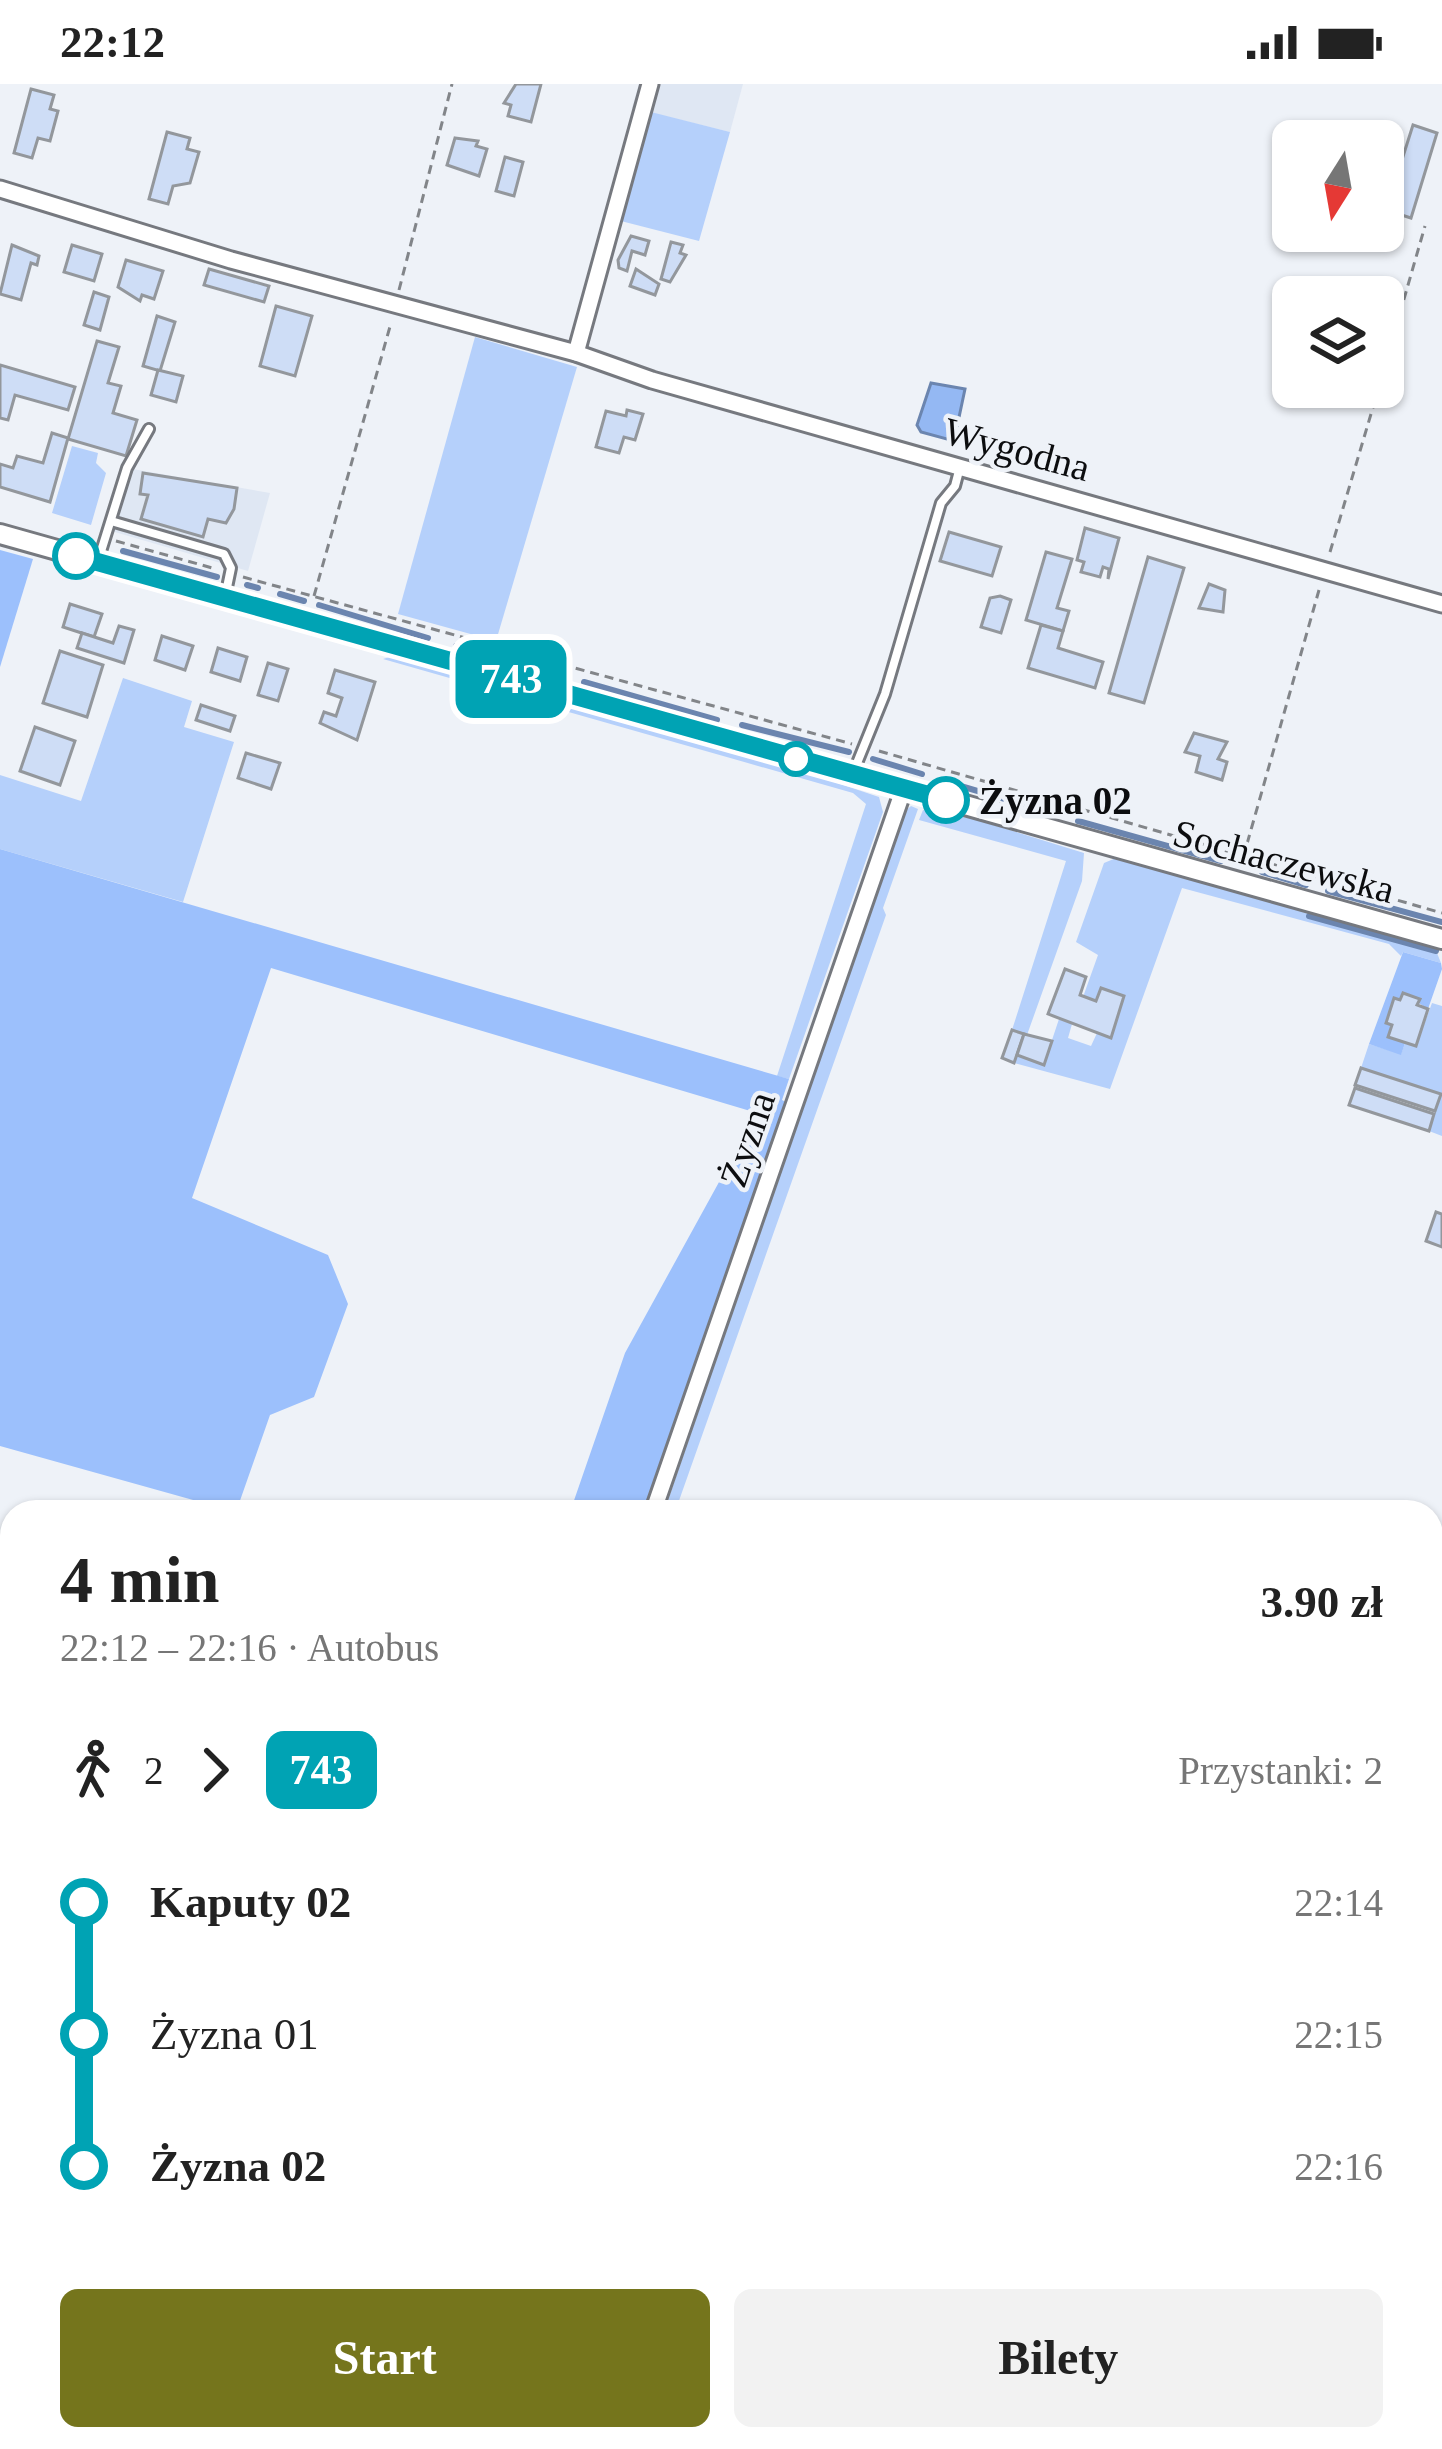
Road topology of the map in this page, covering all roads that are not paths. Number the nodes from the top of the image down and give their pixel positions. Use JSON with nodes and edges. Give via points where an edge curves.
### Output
{"nodes":[{"id":1,"x":650,"y":84,"type":"edge"},
{"id":2,"x":0,"y":189,"type":"edge"},
{"id":3,"x":576,"y":353,"type":"junction"},
{"id":4,"x":149,"y":429,"type":"dead end"},
{"id":5,"x":960,"y":467,"type":"junction"},
{"id":6,"x":111,"y":521,"type":"junction"},
{"id":7,"x":0,"y":534,"type":"edge"},
{"id":8,"x":98,"y":562,"type":"junction"},
{"id":9,"x":224,"y":598,"type":"junction"},
{"id":10,"x":1442,"y":604,"type":"edge"},
{"id":11,"x":853,"y":775,"type":"junction"},
{"id":12,"x":904,"y":788,"type":"junction"},
{"id":13,"x":1442,"y":939,"type":"edge"},
{"id":14,"x":657,"y":1500,"type":"edge"}],
"edges":[{"from":1,"to":3,"type":"street"},
{"from":2,"to":3,"type":"street","name":"Wygodna"},
{"from":3,"to":5,"type":"street","name":"Wygodna"},
{"from":4,"to":6,"type":"lane"},
{"from":5,"to":10,"type":"street","name":"Wygodna"},
{"from":5,"to":11,"type":"lane","via":[[941,503]]},
{"from":6,"to":8,"type":"lane"},
{"from":6,"to":9,"type":"lane","via":[[224,554]]},
{"from":7,"to":8,"type":"street","name":"Sochaczewska"},
{"from":8,"to":9,"type":"street","name":"Sochaczewska"},
{"from":9,"to":11,"type":"street","name":"Sochaczewska"},
{"from":11,"to":12,"type":"street","name":"Sochaczewska"},
{"from":12,"to":13,"type":"street","name":"Sochaczewska"},
{"from":12,"to":14,"type":"street","name":"Żyzna"}]}
